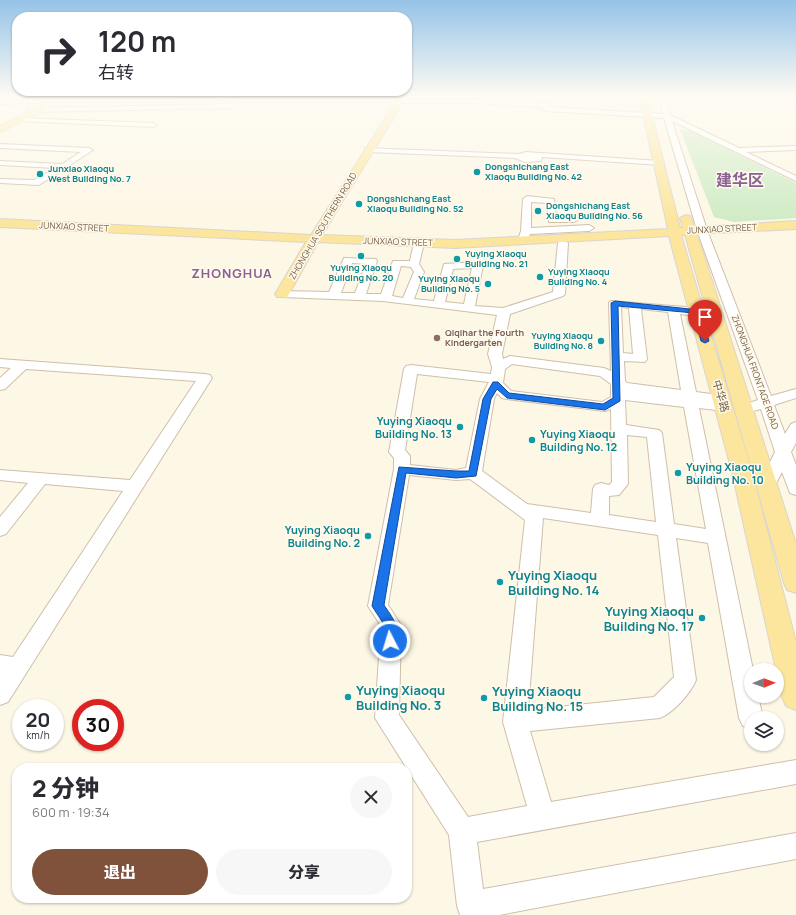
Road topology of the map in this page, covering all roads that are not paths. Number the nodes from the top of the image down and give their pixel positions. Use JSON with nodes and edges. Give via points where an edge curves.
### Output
{"nodes":[{"id":1,"x":375,"y":139,"type":"edge"},
{"id":2,"x":658,"y":139,"type":"edge"},
{"id":3,"x":663,"y":139,"type":"edge"},
{"id":4,"x":711,"y":139,"type":"edge"},
{"id":5,"x":0,"y":146,"type":"edge"},
{"id":6,"x":20,"y":147,"type":"junction"},
{"id":7,"x":53,"y":148,"type":"junction"},
{"id":8,"x":796,"y":148,"type":"edge"},
{"id":9,"x":368,"y":150,"type":"junction"},
{"id":10,"x":738,"y":150,"type":"junction"},
{"id":11,"x":0,"y":157,"type":"edge"},
{"id":12,"x":0,"y":163,"type":"edge"},
{"id":13,"x":660,"y":163,"type":"junction"},
{"id":14,"x":24,"y":164,"type":"junction"},
{"id":15,"x":63,"y":166,"type":"junction"},
{"id":16,"x":796,"y":173,"type":"edge"},
{"id":17,"x":6,"y":174,"type":"edge"},
{"id":18,"x":785,"y":174,"type":"junction"},
{"id":19,"x":796,"y":180,"type":"edge"},
{"id":20,"x":0,"y":181,"type":"edge"},
{"id":21,"x":574,"y":219,"type":"dead end"},
{"id":22,"x":0,"y":223,"type":"edge"},
{"id":23,"x":796,"y":225,"type":"edge"},
{"id":24,"x":0,"y":227,"type":"edge"},
{"id":25,"x":589,"y":228,"type":"dead end"},
{"id":26,"x":796,"y":231,"type":"edge"},
{"id":27,"x":690,"y":234,"type":"junction"},
{"id":28,"x":524,"y":235,"type":"junction"},
{"id":29,"x":314,"y":240,"type":"junction"},
{"id":30,"x":562,"y":243,"type":"junction"},
{"id":31,"x":418,"y":247,"type":"junction"},
{"id":32,"x":414,"y":264,"type":"junction"},
{"id":33,"x":282,"y":294,"type":"joint"},
{"id":34,"x":334,"y":295,"type":"junction"},
{"id":35,"x":360,"y":296,"type":"junction"},
{"id":36,"x":386,"y":298,"type":"junction"},
{"id":37,"x":407,"y":302,"type":"junction"},
{"id":38,"x":439,"y":305,"type":"junction"},
{"id":39,"x":636,"y":305,"type":"junction"},
{"id":40,"x":470,"y":308,"type":"junction"},
{"id":41,"x":673,"y":309,"type":"junction"},
{"id":42,"x":504,"y":312,"type":"junction"},
{"id":43,"x":697,"y":312,"type":"junction"},
{"id":44,"x":616,"y":356,"type":"junction"},
{"id":45,"x":0,"y":363,"type":"edge"},
{"id":46,"x":23,"y":364,"type":"junction"},
{"id":47,"x":497,"y":377,"type":"junction"},
{"id":48,"x":616,"y":382,"type":"junction"},
{"id":49,"x":0,"y":386,"type":"edge"},
{"id":50,"x":796,"y":393,"type":"edge"},
{"id":51,"x":618,"y":399,"type":"junction"},
{"id":52,"x":689,"y":399,"type":"junction"},
{"id":53,"x":766,"y":402,"type":"junction"},
{"id":54,"x":722,"y":403,"type":"junction"},
{"id":55,"x":745,"y":409,"type":"junction"},
{"id":56,"x":796,"y":427,"type":"edge"},
{"id":57,"x":619,"y":429,"type":"junction"},
{"id":58,"x":784,"y":452,"type":"junction"},
{"id":59,"x":402,"y":469,"type":"junction"},
{"id":60,"x":473,"y":473,"type":"junction"},
{"id":61,"x":0,"y":475,"type":"edge"},
{"id":62,"x":41,"y":478,"type":"junction"},
{"id":63,"x":767,"y":485,"type":"junction"},
{"id":64,"x":135,"y":486,"type":"junction"},
{"id":65,"x":796,"y":489,"type":"edge"},
{"id":66,"x":521,"y":509,"type":"junction"},
{"id":67,"x":600,"y":520,"type":"junction"},
{"id":68,"x":0,"y":529,"type":"edge"},
{"id":69,"x":666,"y":529,"type":"junction"},
{"id":70,"x":716,"y":537,"type":"junction"},
{"id":71,"x":796,"y":583,"type":"edge"},
{"id":72,"x":9,"y":666,"type":"edge"},
{"id":73,"x":0,"y":695,"type":"edge"},
{"id":74,"x":796,"y":697,"type":"edge"},
{"id":75,"x":750,"y":711,"type":"edge"},
{"id":76,"x":515,"y":722,"type":"junction"},
{"id":77,"x":796,"y":772,"type":"edge"},
{"id":78,"x":542,"y":817,"type":"junction"},
{"id":79,"x":462,"y":831,"type":"junction"},
{"id":80,"x":796,"y":846,"type":"edge"},
{"id":81,"x":471,"y":911,"type":"edge"}],
"edges":[{"from":1,"to":9,"type":"main road","name":"ZHONGHUA SOUTHERN ROAD"},
{"from":2,"to":13,"type":"main road","name":"中华路"},
{"from":3,"to":27,"type":"main road","name":"中华路"},
{"from":4,"to":10,"type":"street"},
{"from":5,"to":6,"type":"street"},
{"from":6,"to":7,"type":"street"},
{"from":6,"to":11,"type":"street"},
{"from":7,"to":14,"type":"street"},
{"from":7,"to":15,"type":"street","via":[[89,150]]},
{"from":8,"to":10,"type":"street"},
{"from":9,"to":13,"type":"street","via":[[518,156],[519,159],[525,160],[538,159],[533,155]]},
{"from":9,"to":29,"type":"main road","name":"ZHONGHUA SOUTHERN ROAD"},
{"from":10,"to":18,"type":"street"},
{"from":12,"to":14,"type":"street"},
{"from":13,"to":27,"type":"main road","name":"中华路"},
{"from":14,"to":15,"type":"street"},
{"from":14,"to":17,"type":"street"},
{"from":15,"to":20,"type":"street","via":[[36,183]]},
{"from":16,"to":18,"type":"street"},
{"from":18,"to":19,"type":"street"},
{"from":21,"to":28,"type":"street","via":[[552,220],[550,201],[527,199]]},
{"from":22,"to":29,"type":"main road","name":"JUNXIAO STREET"},
{"from":23,"to":27,"type":"main road","name":"JUNXIAO STREET"},
{"from":24,"to":29,"type":"main road","name":"JUNXIAO STREET"},
{"from":25,"to":28,"type":"street"},
{"from":26,"to":27,"type":"main road","name":"JUNXIAO STREET"},
{"from":27,"to":28,"type":"main road","name":"JUNXIAO STREET"},
{"from":27,"to":30,"type":"main road","name":"JUNXIAO STREET"},
{"from":27,"to":43,"type":"main road","name":"中华路"},
{"from":27,"to":53,"type":"street","name":"ZHONGHUA FRONTAGE ROAD"},
{"from":27,"to":55,"type":"main road","name":"中华路"},
{"from":28,"to":29,"type":"main road","name":"JUNXIAO STREET","via":[[455,244]]},
{"from":29,"to":31,"type":"main road","name":"JUNXIAO STREET"},
{"from":29,"to":33,"type":"main road","name":"ZHONGHUA SOUTHERN ROAD"},
{"from":30,"to":31,"type":"main road","name":"JUNXIAO STREET"},
{"from":30,"to":42,"type":"street","via":[[559,294]]},
{"from":31,"to":32,"type":"street"},
{"from":32,"to":36,"type":"street","via":[[397,263]]},
{"from":32,"to":37,"type":"street","via":[[419,272]]},
{"from":33,"to":34,"type":"street"},
{"from":34,"to":35,"type":"street"},
{"from":34,"to":35,"type":"street","via":[[348,260],[372,261]]},
{"from":35,"to":36,"type":"street"},
{"from":36,"to":37,"type":"street"},
{"from":37,"to":38,"type":"street"},
{"from":38,"to":40,"type":"street"},
{"from":38,"to":40,"type":"street","via":[[448,266],[478,265]]},
{"from":39,"to":41,"type":"street"},
{"from":39,"to":44,"type":"street","via":[[615,303]]},
{"from":39,"to":44,"type":"street","via":[[640,359]]},
{"from":40,"to":42,"type":"street"},
{"from":41,"to":43,"type":"street"},
{"from":41,"to":52,"type":"street"},
{"from":42,"to":47,"type":"street","via":[[495,354]]},
{"from":43,"to":54,"type":"main road","name":"中华路"},
{"from":44,"to":48,"type":"street"},
{"from":45,"to":46,"type":"street"},
{"from":46,"to":49,"type":"street"},
{"from":46,"to":64,"type":"street","via":[[205,378]]},
{"from":47,"to":48,"type":"street","via":[[510,360],[604,372]]},
{"from":47,"to":51,"type":"street","via":[[507,395],[605,407]]},
{"from":47,"to":59,"type":"street","via":[[411,369],[397,452],[402,456]]},
{"from":47,"to":60,"type":"street","via":[[487,399]]},
{"from":48,"to":51,"type":"street"},
{"from":48,"to":52,"type":"street","via":[[623,387]]},
{"from":50,"to":53,"type":"street"},
{"from":51,"to":52,"type":"street","via":[[624,395]]},
{"from":51,"to":57,"type":"street"},
{"from":52,"to":54,"type":"street"},
{"from":52,"to":70,"type":"street"},
{"from":53,"to":55,"type":"street"},
{"from":53,"to":58,"type":"street","name":"ZHONGHUA FRONTAGE ROAD"},
{"from":54,"to":74,"type":"main road","name":"中华路","via":[[742,472]]},
{"from":55,"to":63,"type":"main road","name":"中华路"},
{"from":56,"to":58,"type":"street"},
{"from":57,"to":67,"type":"street","via":[[620,484],[613,490],[601,489]]},
{"from":57,"to":69,"type":"street","via":[[654,433]]},
{"from":58,"to":63,"type":"street"},
{"from":58,"to":65,"type":"street","name":"ZHONGHUA FRONTAGE ROAD"},
{"from":59,"to":60,"type":"street"},
{"from":59,"to":79,"type":"street","via":[[378,606],[391,625],[387,718]]},
{"from":60,"to":66,"type":"street"},
{"from":61,"to":62,"type":"street"},
{"from":62,"to":64,"type":"street"},
{"from":62,"to":68,"type":"street"},
{"from":63,"to":71,"type":"main road","name":"中华路"},
{"from":64,"to":72,"type":"street"},
{"from":66,"to":67,"type":"street"},
{"from":66,"to":76,"type":"street","via":[[534,518]]},
{"from":67,"to":69,"type":"street"},
{"from":69,"to":70,"type":"street"},
{"from":69,"to":76,"type":"street","via":[[685,680],[660,707]]},
{"from":70,"to":75,"type":"street"},
{"from":72,"to":73,"type":"street"},
{"from":76,"to":78,"type":"street"},
{"from":77,"to":78,"type":"street"},
{"from":78,"to":79,"type":"street"},
{"from":79,"to":81,"type":"street"},
{"from":80,"to":81,"type":"street"}]}
